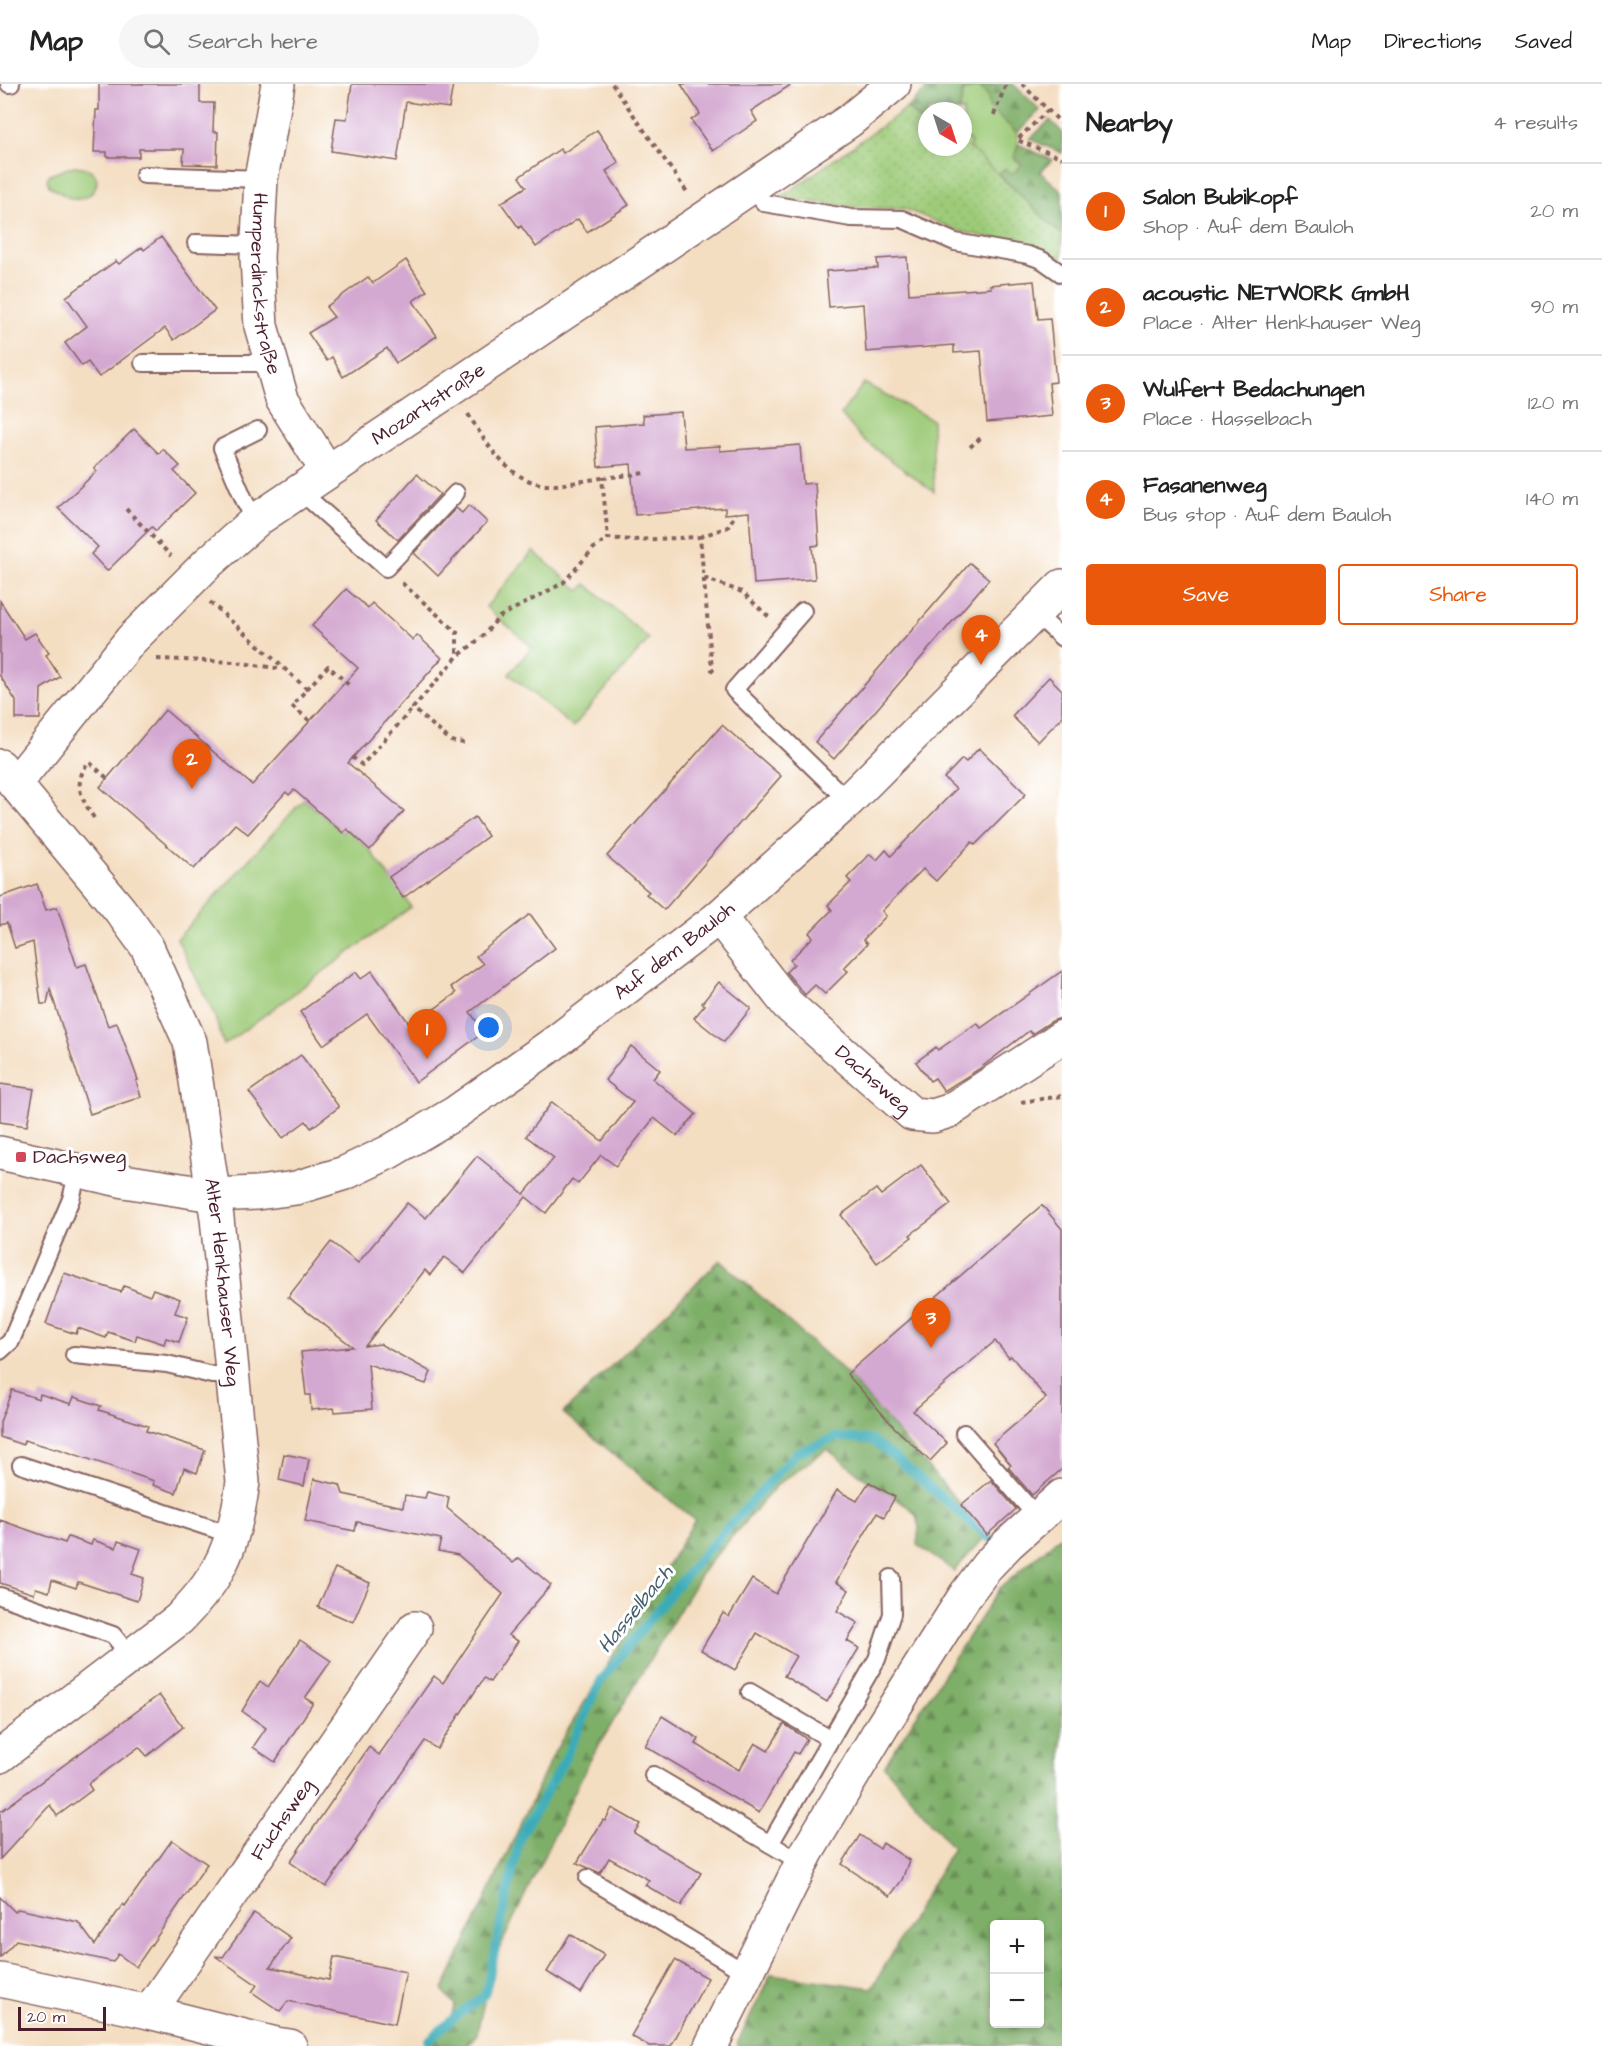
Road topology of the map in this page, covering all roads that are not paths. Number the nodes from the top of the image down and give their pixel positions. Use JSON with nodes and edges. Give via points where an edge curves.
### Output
{"nodes":[{"id":1,"x":278,"y":84,"type":"edge"},
{"id":2,"x":894,"y":84,"type":"edge"},
{"id":3,"x":144,"y":175,"type":"dead end"},
{"id":4,"x":261,"y":179,"type":"junction"},
{"id":5,"x":751,"y":186,"type":"junction"},
{"id":6,"x":196,"y":243,"type":"dead end"},
{"id":7,"x":258,"y":245,"type":"junction"},
{"id":8,"x":1062,"y":274,"type":"edge"},
{"id":9,"x":143,"y":363,"type":"dead end"},
{"id":10,"x":271,"y":363,"type":"junction"},
{"id":11,"x":258,"y":430,"type":"dead end"},
{"id":12,"x":327,"y":471,"type":"junction"},
{"id":13,"x":299,"y":490,"type":"junction"},
{"id":14,"x":456,"y":493,"type":"dead end"},
{"id":15,"x":258,"y":519,"type":"junction"},
{"id":16,"x":1062,"y":586,"type":"edge"},
{"id":17,"x":803,"y":611,"type":"dead end"},
{"id":18,"x":1035,"y":613,"type":"junction"},
{"id":19,"x":1062,"y":638,"type":"edge"},
{"id":20,"x":7,"y":775,"type":"edge"},
{"id":21,"x":848,"y":801,"type":"junction"},
{"id":22,"x":719,"y":917,"type":"junction"},
{"id":23,"x":1062,"y":1037,"type":"edge"},
{"id":24,"x":0,"y":1153,"type":"edge"},
{"id":25,"x":78,"y":1171,"type":"junction"},
{"id":26,"x":213,"y":1195,"type":"junction"},
{"id":27,"x":0,"y":1351,"type":"edge"},
{"id":28,"x":74,"y":1355,"type":"dead end"},
{"id":29,"x":232,"y":1375,"type":"junction"},
{"id":30,"x":964,"y":1433,"type":"dead end"},
{"id":31,"x":21,"y":1465,"type":"dead end"},
{"id":32,"x":1062,"y":1496,"type":"edge"},
{"id":33,"x":1038,"y":1518,"type":"junction"},
{"id":34,"x":232,"y":1535,"type":"junction"},
{"id":35,"x":891,"y":1578,"type":"dead end"},
{"id":36,"x":0,"y":1596,"type":"edge"},
{"id":37,"x":415,"y":1629,"type":"dead end"},
{"id":38,"x":131,"y":1657,"type":"junction"},
{"id":39,"x":750,"y":1692,"type":"dead end"},
{"id":40,"x":830,"y":1739,"type":"junction"},
{"id":41,"x":0,"y":1755,"type":"edge"},
{"id":42,"x":653,"y":1775,"type":"dead end"},
{"id":43,"x":770,"y":1844,"type":"junction"},
{"id":44,"x":802,"y":1863,"type":"junction"},
{"id":45,"x":588,"y":1878,"type":"dead end"},
{"id":46,"x":746,"y":1973,"type":"junction"},
{"id":47,"x":0,"y":1980,"type":"edge"},
{"id":48,"x":149,"y":2012,"type":"junction"},
{"id":49,"x":280,"y":2046,"type":"edge"},
{"id":50,"x":711,"y":2046,"type":"edge"}],
"edges":[{"from":1,"to":4,"type":"street","name":"Humperdinckstraße"},
{"from":2,"to":5,"type":"street","name":"Mozartstraße","via":[[849,121]]},
{"from":3,"to":4,"type":"lane"},
{"from":4,"to":7,"type":"street","name":"Humperdinckstraße"},
{"from":5,"to":8,"type":"lane","via":[[764,203],[850,218],[902,219],[955,242],[1028,255]]},
{"from":5,"to":12,"type":"street","name":"Mozartstraße"},
{"from":6,"to":7,"type":"lane"},
{"from":7,"to":10,"type":"street","name":"Humperdinckstraße","via":[[261,326]]},
{"from":9,"to":10,"type":"lane"},
{"from":10,"to":12,"type":"street","name":"Humperdinckstraße","via":[[282,399]]},
{"from":11,"to":15,"type":"lane","via":[[222,447],[246,504]]},
{"from":12,"to":13,"type":"street","name":"Mozartstraße"},
{"from":13,"to":14,"type":"lane","via":[[386,568]]},
{"from":13,"to":15,"type":"street","name":"Mozartstraße"},
{"from":15,"to":20,"type":"street","name":"Mozartstraße","via":[[131,640]]},
{"from":16,"to":18,"type":"street","name":"Auf dem Bauloh"},
{"from":17,"to":21,"type":"lane","via":[[734,690]]},
{"from":18,"to":19,"type":"lane"},
{"from":18,"to":21,"type":"street","name":"Auf dem Bauloh"},
{"from":20,"to":26,"type":"street","name":"Alter Henkhauser Weg","via":[[147,947],[190,1042]]},
{"from":21,"to":22,"type":"street","name":"Auf dem Bauloh"},
{"from":22,"to":23,"type":"street","name":"Dachsweg","via":[[788,1005],[912,1114],[933,1116],[949,1112]]},
{"from":22,"to":26,"type":"street","name":"Auf dem Bauloh","via":[[553,1044],[455,1113],[389,1152],[345,1173],[296,1188]]},
{"from":24,"to":25,"type":"street","name":"Auf dem Bauloh"},
{"from":25,"to":26,"type":"street","name":"Auf dem Bauloh"},
{"from":25,"to":27,"type":"lane","via":[[71,1199],[11,1341]]},
{"from":26,"to":29,"type":"street","name":"Alter Henkhauser Weg"},
{"from":28,"to":29,"type":"lane"},
{"from":29,"to":34,"type":"street","name":"Alter Henkhauser Weg","via":[[243,1482]]},
{"from":30,"to":33,"type":"lane"},
{"from":31,"to":34,"type":"lane"},
{"from":32,"to":33,"type":"street"},
{"from":33,"to":44,"type":"street","via":[[987,1566],[966,1594]]},
{"from":34,"to":38,"type":"street","name":"Alter Henkhauser Weg","via":[[220,1566],[202,1593],[179,1619]]},
{"from":35,"to":40,"type":"lane","via":[[892,1614],[877,1659]]},
{"from":36,"to":38,"type":"lane","via":[[113,1635]]},
{"from":37,"to":48,"type":"street","name":"Fuchsweg"},
{"from":38,"to":41,"type":"street","name":"Alter Henkhauser Weg"},
{"from":39,"to":40,"type":"lane"},
{"from":40,"to":43,"type":"lane"},
{"from":42,"to":43,"type":"lane"},
{"from":43,"to":44,"type":"lane"},
{"from":44,"to":46,"type":"street"},
{"from":45,"to":46,"type":"lane"},
{"from":46,"to":50,"type":"street"},
{"from":47,"to":48,"type":"street"},
{"from":48,"to":49,"type":"street"}]}
